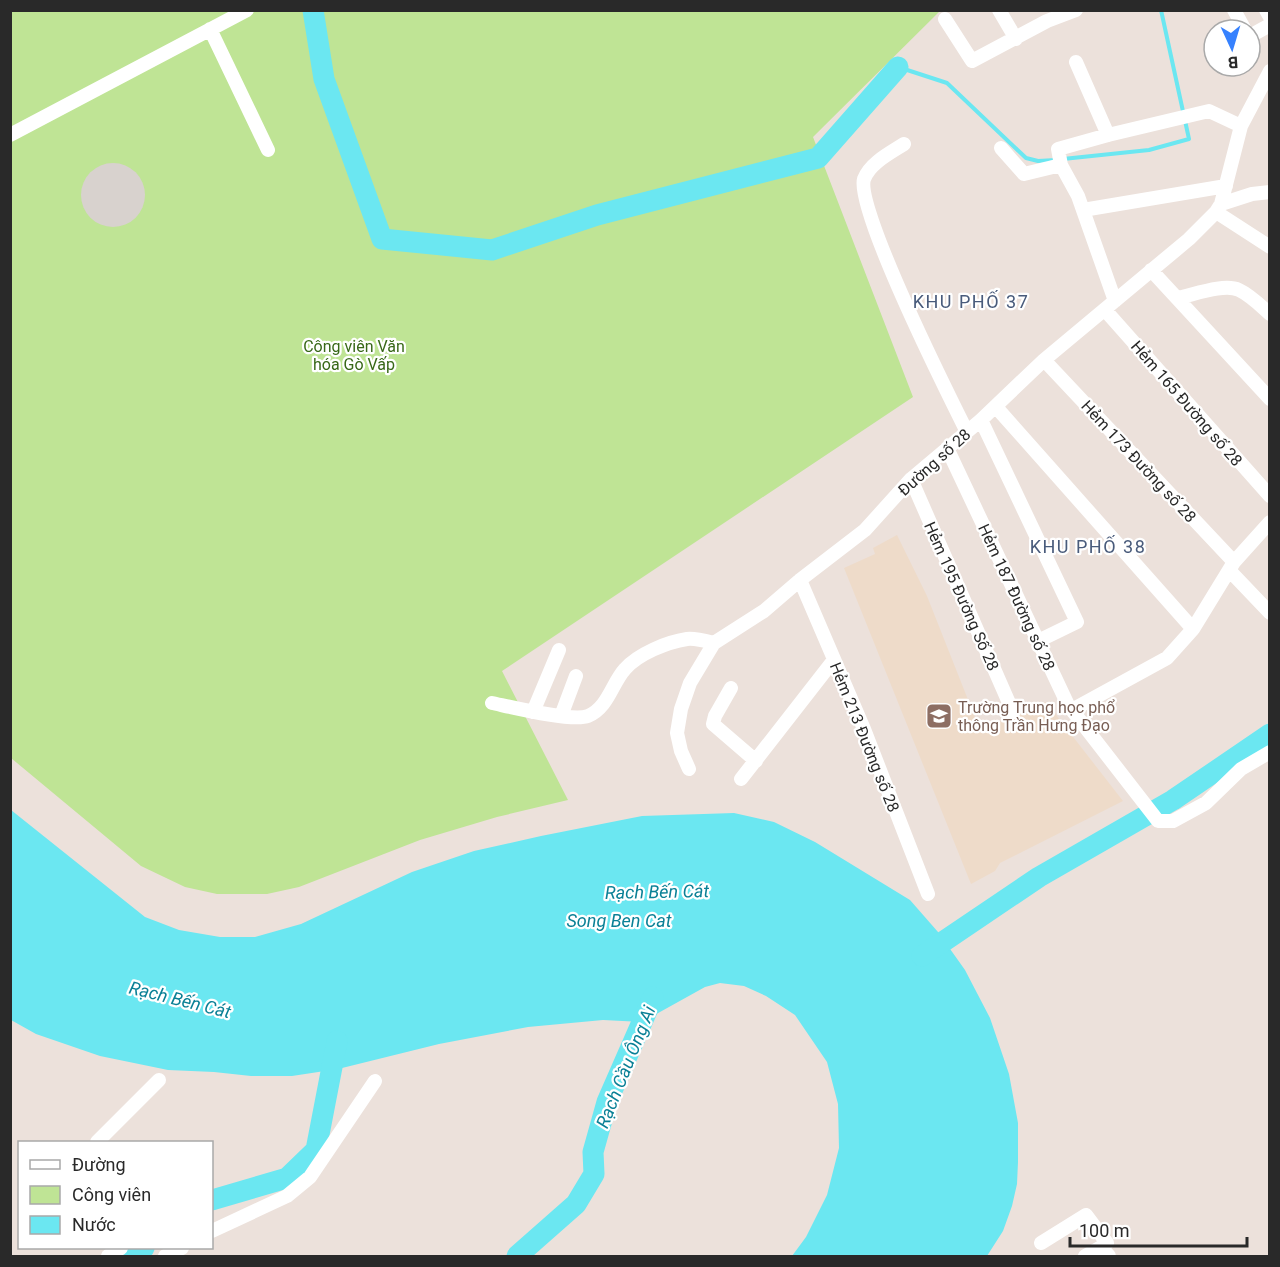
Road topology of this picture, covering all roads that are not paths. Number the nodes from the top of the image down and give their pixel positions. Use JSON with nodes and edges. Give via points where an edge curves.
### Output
{"nodes":[{"id":1,"x":247,"y":10,"type":"edge"},
{"id":2,"x":999,"y":10,"type":"edge"},
{"id":3,"x":1076,"y":10,"type":"edge"},
{"id":4,"x":1266,"y":10,"type":"edge"},
{"id":5,"x":1269,"y":16,"type":"edge"},
{"id":6,"x":945,"y":19,"type":"dead end"},
{"id":7,"x":210,"y":29,"type":"junction"},
{"id":8,"x":1016,"y":39,"type":"junction"},
{"id":9,"x":1076,"y":62,"type":"dead end"},
{"id":10,"x":1269,"y":71,"type":"edge"},
{"id":11,"x":1241,"y":126,"type":"junction"},
{"id":12,"x":10,"y":135,"type":"edge"},
{"id":13,"x":1108,"y":135,"type":"junction"},
{"id":14,"x":904,"y":144,"type":"dead end"},
{"id":15,"x":1001,"y":148,"type":"dead end"},
{"id":16,"x":268,"y":150,"type":"dead end"},
{"id":17,"x":1061,"y":165,"type":"junction"},
{"id":18,"x":1226,"y":186,"type":"junction"},
{"id":19,"x":1269,"y":192,"type":"edge"},
{"id":20,"x":1218,"y":208,"type":"junction"},
{"id":21,"x":1083,"y":210,"type":"junction"},
{"id":22,"x":1269,"y":247,"type":"edge"},
{"id":23,"x":1151,"y":270,"type":"junction"},
{"id":24,"x":1177,"y":298,"type":"junction"},
{"id":25,"x":1110,"y":306,"type":"junction"},
{"id":26,"x":1269,"y":314,"type":"edge"},
{"id":27,"x":1044,"y":360,"type":"junction"},
{"id":28,"x":1269,"y":399,"type":"edge"},
{"id":29,"x":996,"y":407,"type":"junction"},
{"id":30,"x":981,"y":420,"type":"junction"},
{"id":31,"x":967,"y":432,"type":"junction"},
{"id":32,"x":947,"y":448,"type":"junction"},
{"id":33,"x":911,"y":479,"type":"junction"},
{"id":34,"x":1269,"y":496,"type":"edge"},
{"id":35,"x":1268,"y":525,"type":"edge"},
{"id":36,"x":1232,"y":566,"type":"junction"},
{"id":37,"x":800,"y":580,"type":"junction"},
{"id":38,"x":1269,"y":613,"type":"edge"},
{"id":39,"x":1193,"y":629,"type":"junction"},
{"id":40,"x":1038,"y":641,"type":"junction"},
{"id":41,"x":714,"y":643,"type":"junction"},
{"id":42,"x":559,"y":650,"type":"dead end"},
{"id":43,"x":833,"y":661,"type":"junction"},
{"id":44,"x":576,"y":676,"type":"dead end"},
{"id":45,"x":731,"y":688,"type":"dead end"},
{"id":46,"x":492,"y":703,"type":"dead end"},
{"id":47,"x":1072,"y":710,"type":"junction"},
{"id":48,"x":533,"y":711,"type":"junction"},
{"id":49,"x":1013,"y":712,"type":"dead end"},
{"id":50,"x":561,"y":716,"type":"junction"},
{"id":51,"x":1269,"y":752,"type":"edge"},
{"id":52,"x":756,"y":761,"type":"junction"},
{"id":53,"x":689,"y":769,"type":"dead end"},
{"id":54,"x":741,"y":779,"type":"dead end"},
{"id":55,"x":928,"y":894,"type":"dead end"},
{"id":56,"x":159,"y":1080,"type":"dead end"},
{"id":57,"x":375,"y":1081,"type":"dead end"},
{"id":58,"x":99,"y":1141,"type":"edge"},
{"id":59,"x":213,"y":1231,"type":"edge"},
{"id":60,"x":1041,"y":1243,"type":"dead end"},
{"id":61,"x":180,"y":1249,"type":"edge"},
{"id":62,"x":1105,"y":1252,"type":"edge"},
{"id":63,"x":165,"y":1257,"type":"edge"},
{"id":64,"x":1085,"y":1257,"type":"edge"}],
"edges":[{"from":1,"to":7,"type":"street"},
{"from":2,"to":8,"type":"street"},
{"from":3,"to":8,"type":"street"},
{"from":4,"to":5,"type":"street"},
{"from":6,"to":8,"type":"street","via":[[972,61]]},
{"from":7,"to":12,"type":"street"},
{"from":7,"to":16,"type":"street"},
{"from":9,"to":13,"type":"street"},
{"from":10,"to":11,"type":"street"},
{"from":11,"to":13,"type":"street","via":[[1209,111]]},
{"from":11,"to":18,"type":"street"},
{"from":13,"to":17,"type":"street","via":[[1058,149]]},
{"from":14,"to":31,"type":"street","via":[[869,168],[863,182],[867,207],[909,312]]},
{"from":15,"to":17,"type":"street","via":[[1023,174]]},
{"from":17,"to":21,"type":"street"},
{"from":18,"to":20,"type":"street"},
{"from":18,"to":21,"type":"street"},
{"from":19,"to":20,"type":"street","via":[[1252,194]]},
{"from":20,"to":22,"type":"street"},
{"from":20,"to":23,"type":"street","name":"Đường số 28","via":[[1189,239]]},
{"from":21,"to":25,"type":"street"},
{"from":23,"to":24,"type":"street"},
{"from":23,"to":25,"type":"street","name":"Đường số 28"},
{"from":24,"to":26,"type":"street","via":[[1216,288],[1237,289]]},
{"from":24,"to":28,"type":"street"},
{"from":25,"to":27,"type":"street","name":"Đường số 28"},
{"from":25,"to":34,"type":"street","name":"Hẻm 165 Đường số 28"},
{"from":27,"to":29,"type":"street","name":"Đường số 28"},
{"from":27,"to":36,"type":"street","name":"Hẻm 173 Đường số 28"},
{"from":29,"to":30,"type":"street","name":"Đường số 28"},
{"from":29,"to":39,"type":"street"},
{"from":30,"to":31,"type":"street","name":"Đường số 28"},
{"from":30,"to":40,"type":"street","via":[[1077,622]]},
{"from":31,"to":32,"type":"street","name":"Đường số 28"},
{"from":32,"to":33,"type":"street","name":"Đường số 28"},
{"from":32,"to":40,"type":"street","name":"Hẻm 187 Đường số 28"},
{"from":33,"to":37,"type":"street","name":"Đường số 28","via":[[865,530]]},
{"from":33,"to":49,"type":"street","name":"Hẻm 195 Đường Số 28"},
{"from":35,"to":36,"type":"street"},
{"from":36,"to":38,"type":"street","name":"Hẻm 173 Đường số 28"},
{"from":36,"to":39,"type":"street"},
{"from":37,"to":41,"type":"street","name":"Đường số 28","via":[[764,611]]},
{"from":37,"to":43,"type":"street","name":"Hẻm 213 Đường số 28"},
{"from":39,"to":47,"type":"street","via":[[1167,658]]},
{"from":40,"to":47,"type":"street","name":"Hẻm 187 Đường số 28"},
{"from":41,"to":50,"type":"street","via":[[688,638],[661,647],[625,669],[599,710],[586,717]]},
{"from":41,"to":53,"type":"street","name":"Đường số 28","via":[[690,683],[681,709],[677,733]]},
{"from":42,"to":48,"type":"street"},
{"from":43,"to":52,"type":"street"},
{"from":43,"to":55,"type":"street","name":"Hẻm 213 Đường số 28","via":[[864,729]]},
{"from":44,"to":50,"type":"street"},
{"from":45,"to":52,"type":"street","via":[[713,724]]},
{"from":46,"to":48,"type":"street"},
{"from":47,"to":51,"type":"street","name":"Hẻm 187 Đường số 28","via":[[1158,820],[1173,821],[1206,803],[1241,769]]},
{"from":48,"to":50,"type":"street"},
{"from":52,"to":54,"type":"street"},
{"from":56,"to":58,"type":"street"},
{"from":57,"to":59,"type":"street","via":[[299,1188]]},
{"from":60,"to":62,"type":"street","via":[[1086,1215],[1107,1243]]},
{"from":61,"to":63,"type":"street"},
{"from":62,"to":64,"type":"street"}]}
